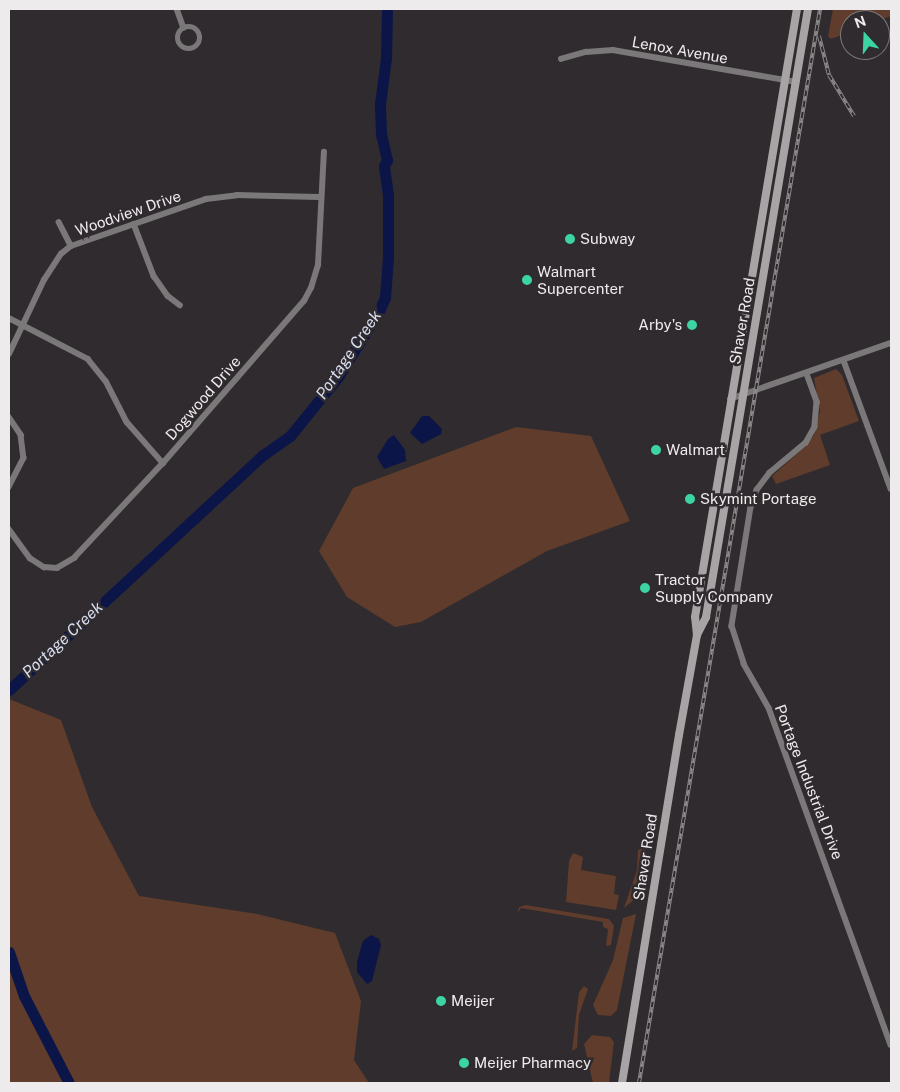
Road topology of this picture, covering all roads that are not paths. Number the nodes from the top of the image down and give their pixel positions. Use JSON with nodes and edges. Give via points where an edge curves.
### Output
{"nodes":[{"id":1,"x":177,"y":9,"type":"edge"},
{"id":2,"x":797,"y":9,"type":"edge"},
{"id":3,"x":808,"y":9,"type":"edge"},
{"id":4,"x":184,"y":28,"type":"dead end"},
{"id":5,"x":561,"y":59,"type":"dead end"},
{"id":6,"x":784,"y":80,"type":"junction"},
{"id":7,"x":796,"y":82,"type":"junction"},
{"id":8,"x":324,"y":152,"type":"dead end"},
{"id":9,"x":319,"y":197,"type":"junction"},
{"id":10,"x":58,"y":222,"type":"dead end"},
{"id":11,"x":134,"y":224,"type":"junction"},
{"id":12,"x":71,"y":246,"type":"junction"},
{"id":13,"x":180,"y":305,"type":"dead end"},
{"id":14,"x":9,"y":318,"type":"edge"},
{"id":15,"x":21,"y":325,"type":"junction"},
{"id":16,"x":891,"y":343,"type":"edge"},
{"id":17,"x":9,"y":354,"type":"edge"},
{"id":18,"x":844,"y":361,"type":"junction"},
{"id":19,"x":807,"y":374,"type":"junction"},
{"id":20,"x":743,"y":395,"type":"junction"},
{"id":21,"x":730,"y":399,"type":"junction"},
{"id":22,"x":9,"y":417,"type":"edge"},
{"id":23,"x":163,"y":463,"type":"junction"},
{"id":24,"x":9,"y":487,"type":"edge"},
{"id":25,"x":891,"y":489,"type":"edge"},
{"id":26,"x":9,"y":529,"type":"edge"},
{"id":27,"x":697,"y":635,"type":"junction"},
{"id":28,"x":891,"y":1045,"type":"edge"},
{"id":29,"x":622,"y":1083,"type":"edge"}],
"edges":[{"from":1,"to":4,"type":"street"},
{"from":2,"to":6,"type":"main road","name":"Shaver Road"},
{"from":3,"to":7,"type":"main road","name":"Shaver Road"},
{"from":5,"to":6,"type":"street","name":"Lenox Avenue","via":[[586,52],[613,50]]},
{"from":6,"to":7,"type":"street","name":"Lenox Avenue"},
{"from":6,"to":21,"type":"main road","name":"Shaver Road"},
{"from":7,"to":20,"type":"main road","name":"Shaver Road"},
{"from":8,"to":9,"type":"street","name":"Dogwood Drive"},
{"from":9,"to":11,"type":"street","name":"Woodview Drive","via":[[220,197]]},
{"from":9,"to":23,"type":"street","name":"Dogwood Drive","via":[[318,265],[311,288]]},
{"from":10,"to":12,"type":"street"},
{"from":11,"to":12,"type":"street","name":"Woodview Drive"},
{"from":11,"to":13,"type":"street","via":[[154,276],[168,296]]},
{"from":12,"to":15,"type":"street","name":"Woodview Drive","via":[[50,270]]},
{"from":14,"to":15,"type":"street"},
{"from":15,"to":17,"type":"street","name":"Woodview Drive"},
{"from":15,"to":23,"type":"street","via":[[88,358],[101,373],[127,422]]},
{"from":16,"to":18,"type":"street"},
{"from":18,"to":19,"type":"street"},
{"from":18,"to":25,"type":"street"},
{"from":19,"to":20,"type":"street"},
{"from":19,"to":28,"type":"street","name":"Portage Industrial Drive","via":[[817,402],[814,427],[806,443],[756,490],[732,626],[744,664],[769,708]]},
{"from":20,"to":21,"type":"street"},
{"from":20,"to":27,"type":"main road","name":"Shaver Road","via":[[706,616]]},
{"from":21,"to":27,"type":"main road","name":"Shaver Road","via":[[695,617]]},
{"from":22,"to":24,"type":"street","via":[[20,435],[24,458]]},
{"from":23,"to":26,"type":"street","name":"Dogwood Drive","via":[[65,564],[49,569],[35,563]]},
{"from":27,"to":29,"type":"main road","name":"Shaver Road"}]}
